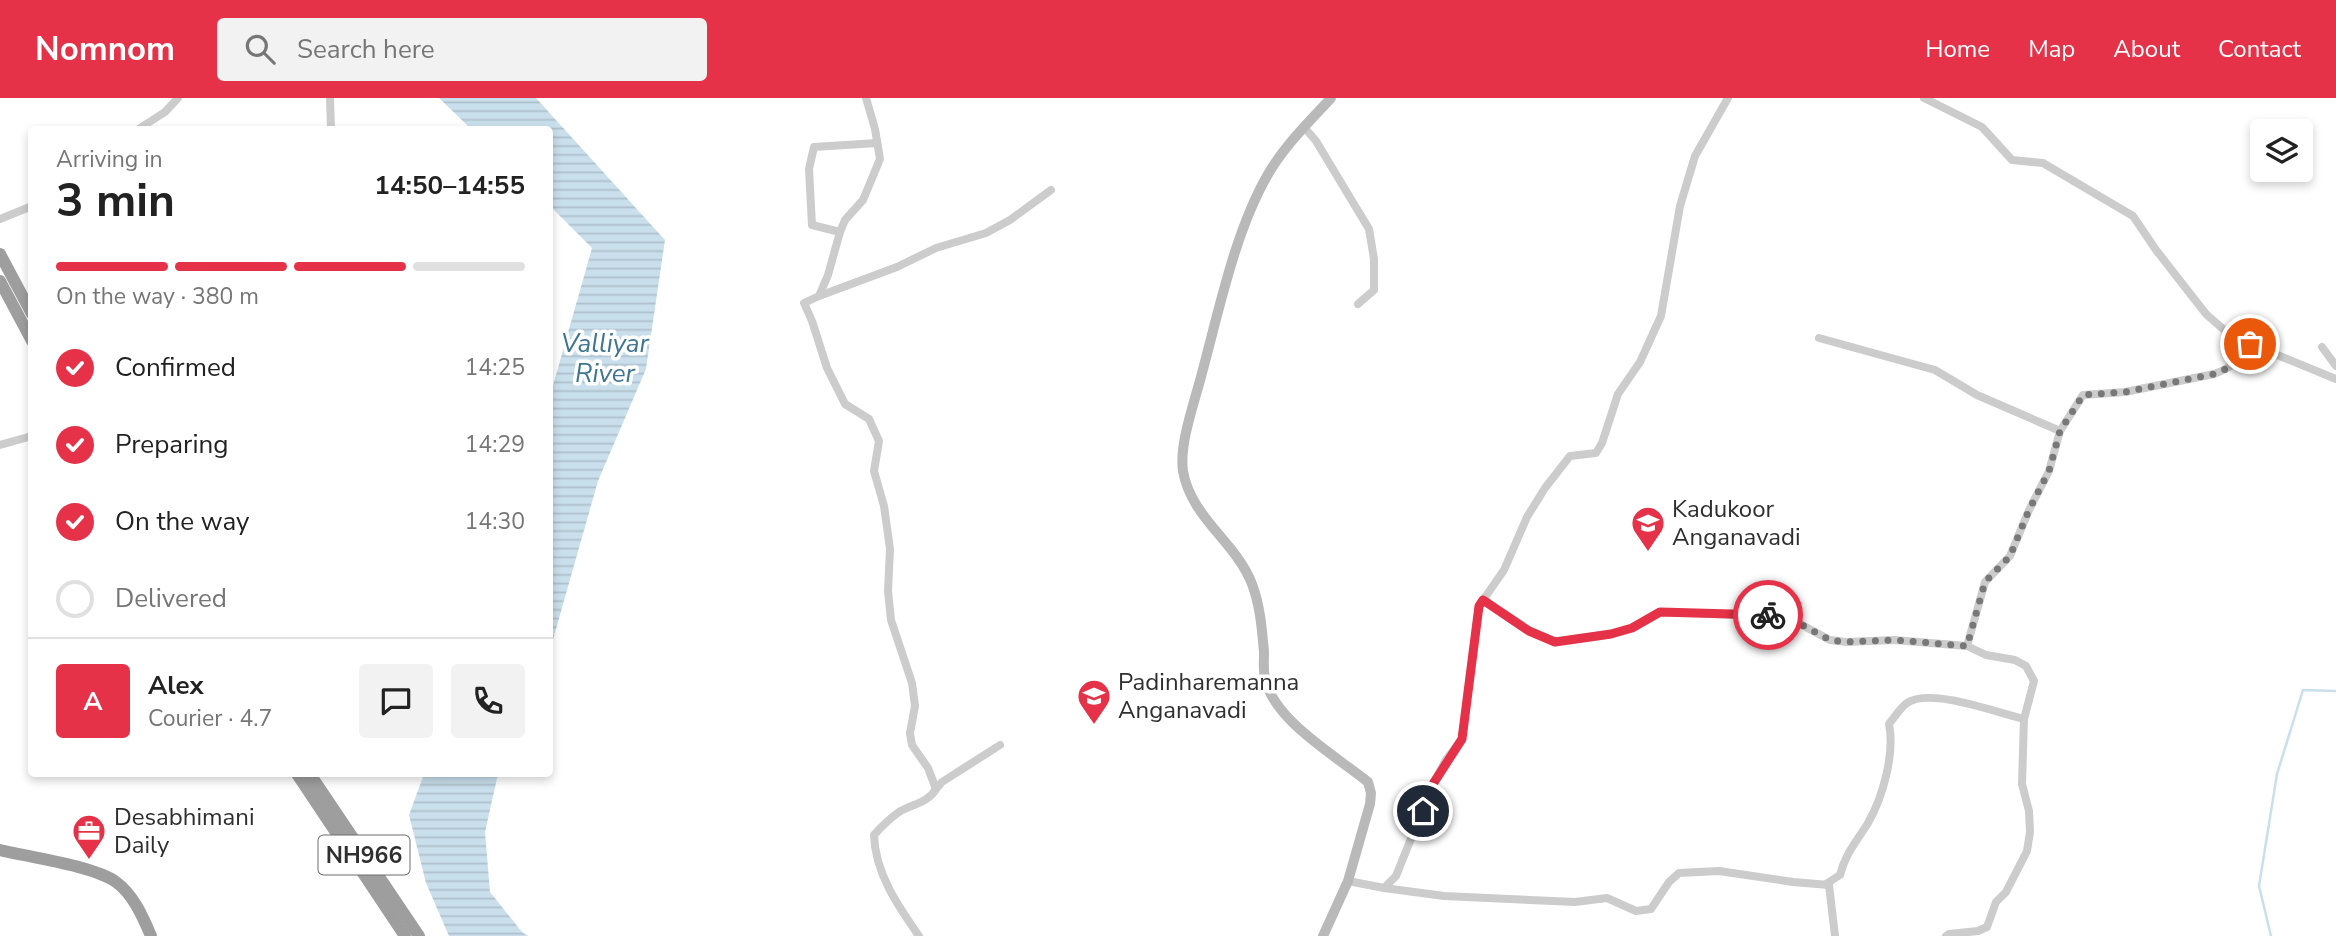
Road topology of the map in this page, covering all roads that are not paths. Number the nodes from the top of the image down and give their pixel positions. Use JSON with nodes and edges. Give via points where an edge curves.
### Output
{"nodes":[{"id":1,"x":178,"y":98,"type":"edge"},
{"id":2,"x":330,"y":98,"type":"edge"},
{"id":3,"x":866,"y":98,"type":"edge"},
{"id":4,"x":1331,"y":98,"type":"edge"},
{"id":5,"x":1728,"y":98,"type":"edge"},
{"id":6,"x":1924,"y":98,"type":"edge"},
{"id":7,"x":143,"y":126,"type":"edge"},
{"id":8,"x":331,"y":126,"type":"edge"},
{"id":9,"x":1304,"y":127,"type":"junction"},
{"id":10,"x":877,"y":143,"type":"junction"},
{"id":11,"x":1051,"y":190,"type":"dead end"},
{"id":12,"x":28,"y":208,"type":"edge"},
{"id":13,"x":0,"y":219,"type":"edge"},
{"id":14,"x":840,"y":232,"type":"junction"},
{"id":15,"x":0,"y":254,"type":"edge"},
{"id":16,"x":0,"y":281,"type":"edge"},
{"id":17,"x":819,"y":296,"type":"junction"},
{"id":18,"x":1358,"y":304,"type":"dead end"},
{"id":19,"x":28,"y":306,"type":"edge"},
{"id":20,"x":28,"y":334,"type":"edge"},
{"id":21,"x":1819,"y":338,"type":"dead end"},
{"id":22,"x":2250,"y":344,"type":"junction"},
{"id":23,"x":2322,"y":347,"type":"dead end"},
{"id":24,"x":2336,"y":366,"type":"edge"},
{"id":25,"x":2336,"y":379,"type":"edge"},
{"id":26,"x":2060,"y":431,"type":"junction"},
{"id":27,"x":28,"y":437,"type":"edge"},
{"id":28,"x":0,"y":445,"type":"edge"},
{"id":29,"x":1483,"y":600,"type":"junction"},
{"id":30,"x":1967,"y":646,"type":"junction"},
{"id":31,"x":2024,"y":719,"type":"junction"},
{"id":32,"x":1000,"y":745,"type":"dead end"},
{"id":33,"x":299,"y":777,"type":"edge"},
{"id":34,"x":312,"y":777,"type":"edge"},
{"id":35,"x":936,"y":789,"type":"junction"},
{"id":36,"x":0,"y":850,"type":"edge"},
{"id":37,"x":1348,"y":881,"type":"junction"},
{"id":38,"x":1826,"y":884,"type":"junction"},
{"id":39,"x":1384,"y":888,"type":"junction"},
{"id":40,"x":151,"y":936,"type":"edge"},
{"id":41,"x":405,"y":936,"type":"edge"},
{"id":42,"x":419,"y":936,"type":"edge"},
{"id":43,"x":919,"y":936,"type":"edge"},
{"id":44,"x":1324,"y":936,"type":"edge"},
{"id":45,"x":1835,"y":936,"type":"edge"},
{"id":46,"x":1946,"y":936,"type":"edge"}],
"edges":[{"from":1,"to":7,"type":"street"},
{"from":2,"to":8,"type":"street"},
{"from":3,"to":10,"type":"street"},
{"from":4,"to":9,"type":"main road"},
{"from":5,"to":29,"type":"street","via":[[1695,156],[1680,206],[1661,316],[1640,362],[1618,394],[1602,443],[1596,453],[1570,457],[1550,481],[1527,517],[1504,570]]},
{"from":6,"to":22,"type":"street","via":[[1982,127],[2012,160],[2043,163],[2133,216],[2206,314],[2231,336]]},
{"from":9,"to":18,"type":"street","via":[[1369,229],[1374,290]]},
{"from":9,"to":37,"type":"main road","via":[[1268,174],[1242,232],[1195,400],[1183,470],[1198,509],[1251,583],[1263,635],[1265,679],[1274,699],[1286,717],[1368,782],[1370,804]]},
{"from":10,"to":14,"type":"street","via":[[880,159],[872,182]]},
{"from":10,"to":14,"type":"street","via":[[814,147],[809,169],[812,225]]},
{"from":11,"to":17,"type":"street","via":[[986,233],[936,248]]},
{"from":12,"to":13,"type":"street"},
{"from":14,"to":17,"type":"street"},
{"from":15,"to":19,"type":"highway"},
{"from":16,"to":20,"type":"highway"},
{"from":17,"to":35,"type":"street","via":[[804,303],[827,369],[845,404],[869,419],[879,441],[874,471],[890,549],[891,620],[912,682],[915,706],[909,733]]},
{"from":21,"to":26,"type":"street","via":[[1935,370],[1977,395]]},
{"from":22,"to":25,"type":"street"},
{"from":22,"to":26,"type":"street","via":[[2227,370],[2214,374],[2125,392],[2083,395]]},
{"from":23,"to":24,"type":"street"},
{"from":26,"to":30,"type":"street","via":[[2049,471],[2010,556],[1985,582]]},
{"from":27,"to":28,"type":"street"},
{"from":29,"to":30,"type":"street","via":[[1529,631],[1555,642],[1632,628],[1660,612],[1767,614],[1787,617],[1830,640]]},
{"from":29,"to":39,"type":"street","via":[[1462,739],[1433,784],[1396,876]]},
{"from":30,"to":31,"type":"street","via":[[2026,666],[2034,681]]},
{"from":31,"to":38,"type":"street","via":[[1943,699],[1908,702],[1889,724],[1892,737],[1886,777],[1870,821],[1845,858],[1840,875]]},
{"from":31,"to":46,"type":"street","via":[[2022,784],[2030,832],[2026,851],[1987,927]]},
{"from":32,"to":35,"type":"street"},
{"from":33,"to":41,"type":"highway","number":"NH966"},
{"from":34,"to":42,"type":"highway","number":"NH966"},
{"from":35,"to":43,"type":"street","via":[[932,797],[902,810],[874,835],[882,874]]},
{"from":36,"to":40,"type":"highway","via":[[88,870],[116,882],[141,911]]},
{"from":37,"to":39,"type":"street"},
{"from":37,"to":44,"type":"main road"},
{"from":38,"to":39,"type":"street","via":[[1719,871],[1679,873],[1651,909],[1636,911],[1606,898],[1575,902],[1444,896]]},
{"from":38,"to":45,"type":"street"}]}
